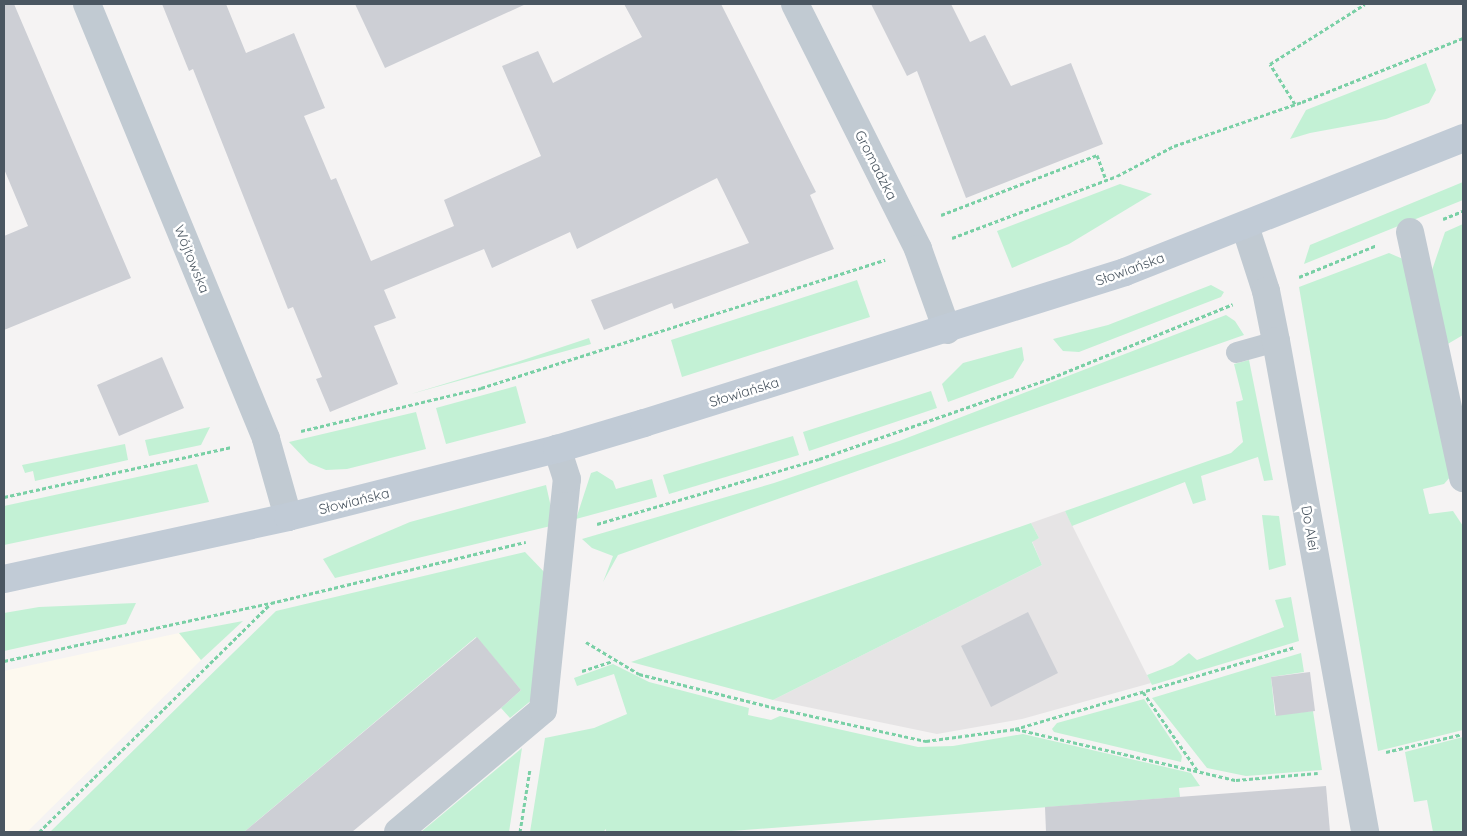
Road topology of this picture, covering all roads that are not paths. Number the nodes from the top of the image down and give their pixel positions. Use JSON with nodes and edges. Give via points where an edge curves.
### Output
{"nodes":[{"id":1,"x":87,"y":4,"type":"edge"},
{"id":2,"x":795,"y":4,"type":"edge"},
{"id":3,"x":1463,"y":138,"type":"edge"},
{"id":4,"x":1245,"y":226,"type":"junction"},
{"id":5,"x":1410,"y":232,"type":"dead end"},
{"id":6,"x":947,"y":330,"type":"junction"},
{"id":7,"x":1276,"y":341,"type":"junction"},
{"id":8,"x":1236,"y":352,"type":"dead end"},
{"id":9,"x":557,"y":449,"type":"junction"},
{"id":10,"x":1463,"y":478,"type":"edge"},
{"id":11,"x":288,"y":518,"type":"junction"},
{"id":12,"x":4,"y":579,"type":"edge"},
{"id":13,"x":398,"y":832,"type":"edge"},
{"id":14,"x":1365,"y":832,"type":"edge"}],
"edges":[{"from":1,"to":11,"type":"street","name":"Wójtowska","via":[[266,440]]},
{"from":2,"to":6,"type":"street","name":"Gromadzka","via":[[918,249]]},
{"from":3,"to":4,"type":"street","name":"Słowiańska"},
{"from":4,"to":6,"type":"street","name":"Słowiańska","via":[[1125,272]]},
{"from":4,"to":7,"type":"street","name":"Do Alei","via":[[1266,291]]},
{"from":5,"to":10,"type":"street"},
{"from":6,"to":9,"type":"street","name":"Słowiańska"},
{"from":7,"to":8,"type":"lane"},
{"from":7,"to":14,"type":"street","name":"Do Alei"},
{"from":9,"to":11,"type":"street","name":"Słowiańska"},
{"from":9,"to":13,"type":"street","via":[[567,479],[543,710]]},
{"from":11,"to":12,"type":"street","name":"Słowiańska"}]}
